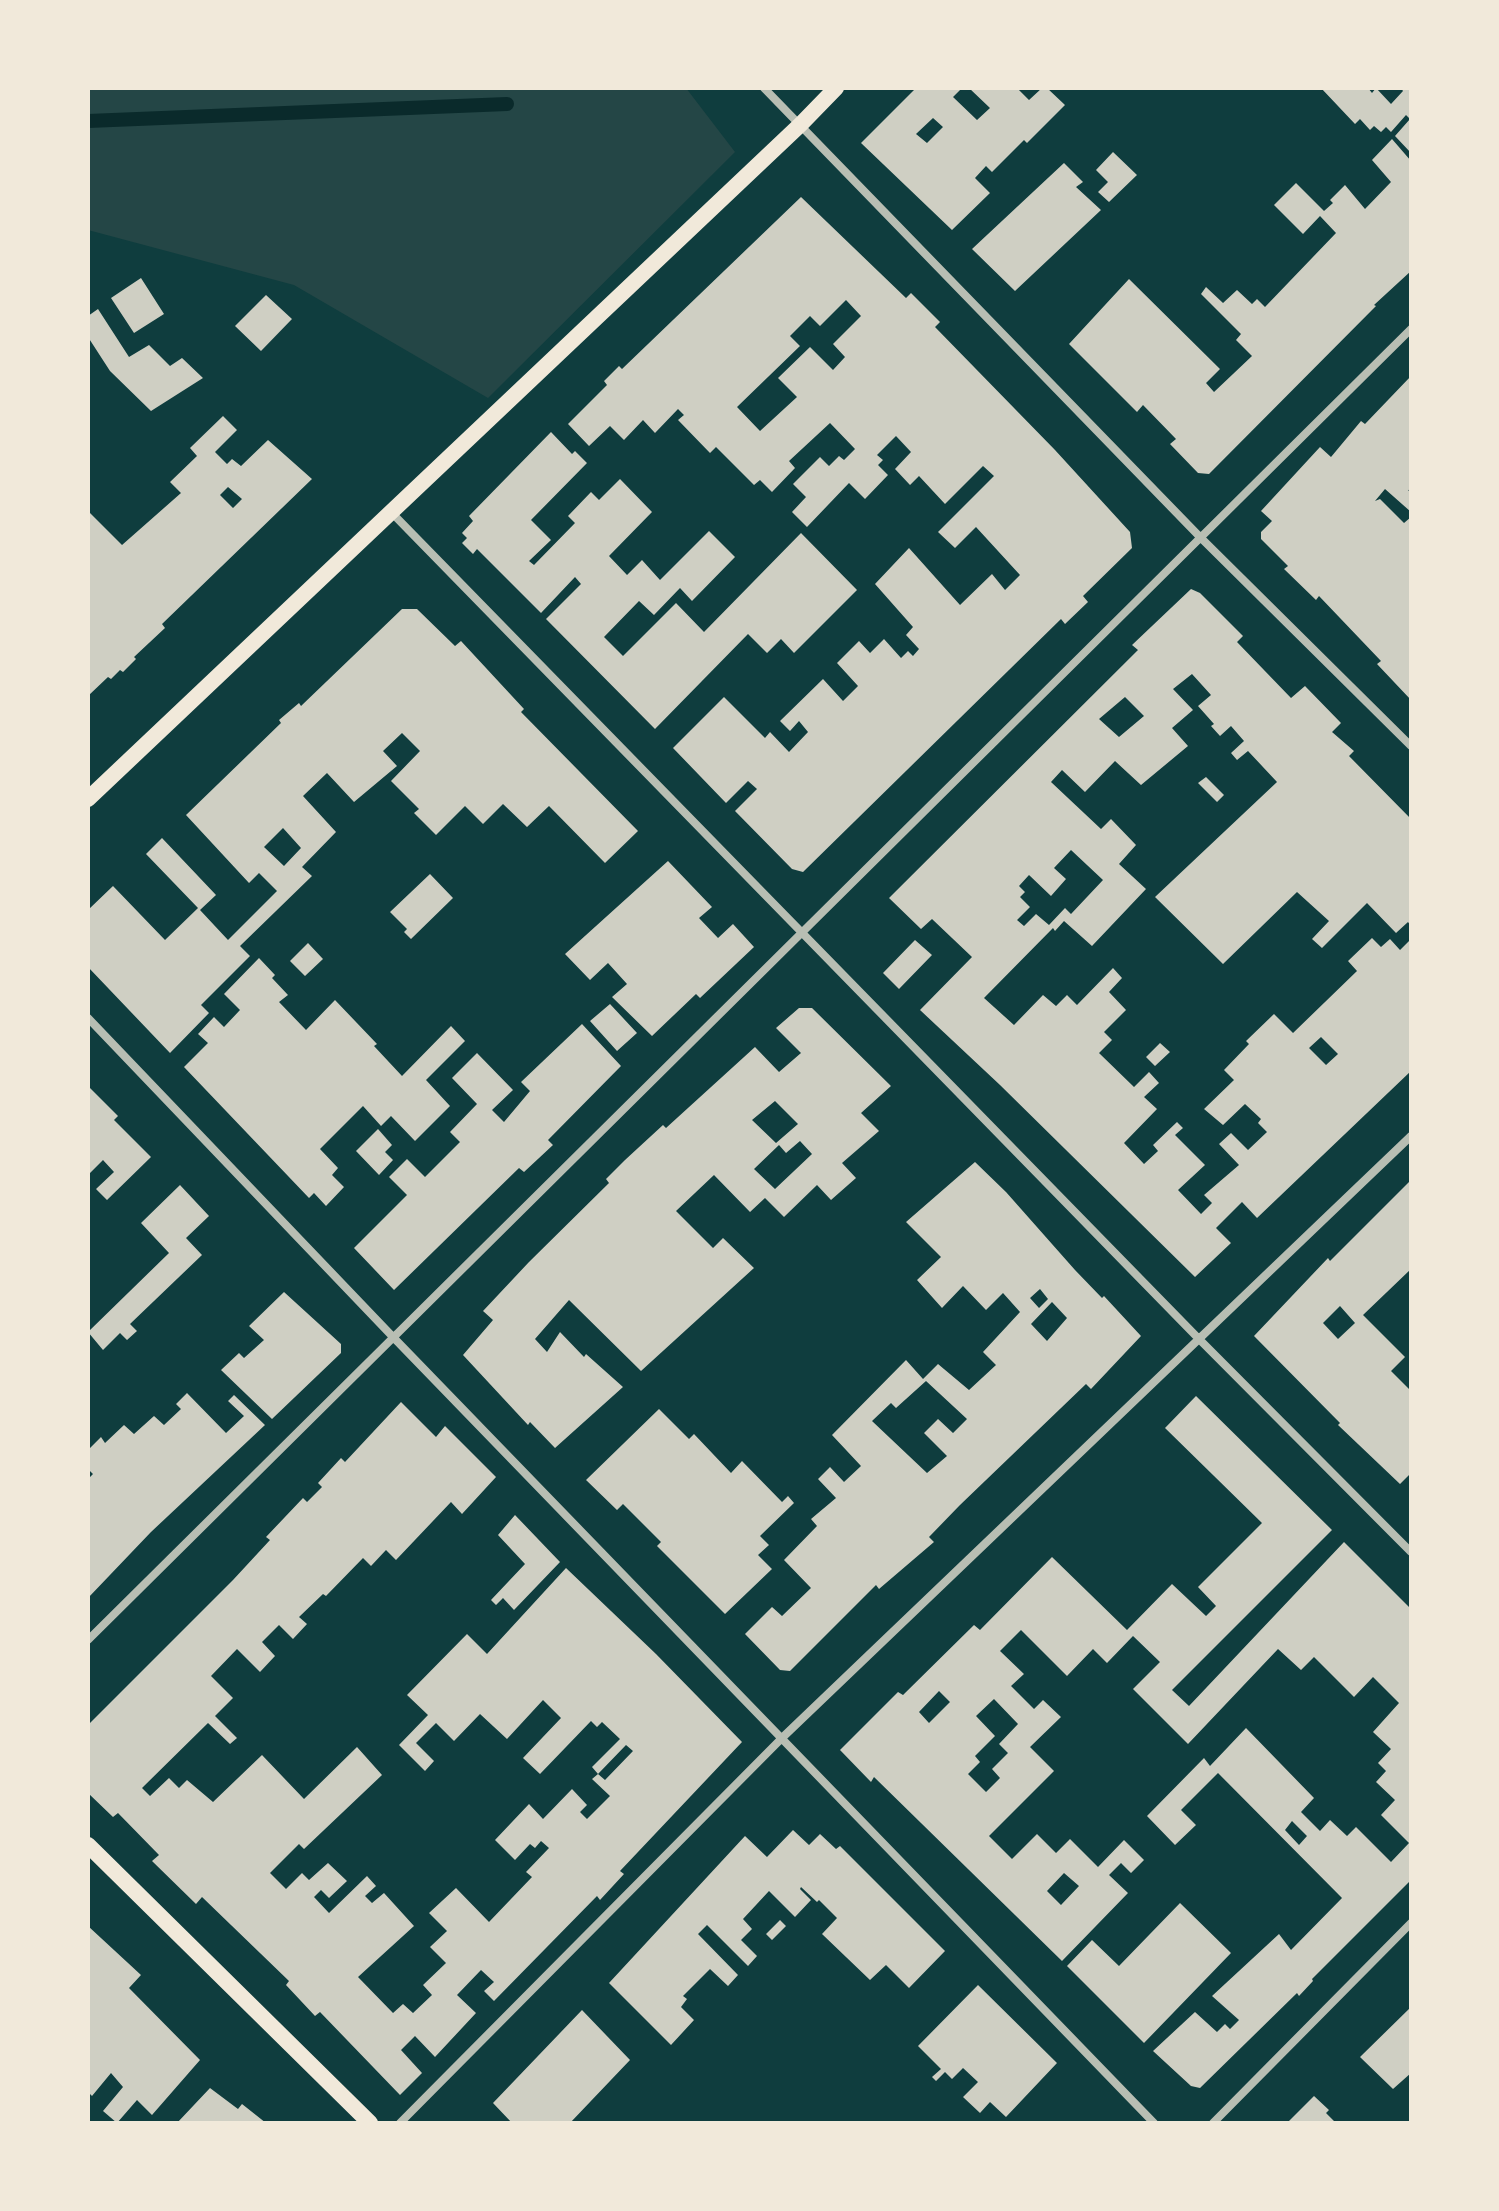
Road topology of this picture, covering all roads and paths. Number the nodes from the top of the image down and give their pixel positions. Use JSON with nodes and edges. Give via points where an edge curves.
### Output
{"nodes":[{"id":1,"x":764,"y":88,"type":"edge"},
{"id":2,"x":836,"y":88,"type":"edge"},
{"id":3,"x":801,"y":124,"type":"junction"},
{"id":4,"x":1411,"y":329,"type":"edge"},
{"id":5,"x":390,"y":511,"type":"junction"},
{"id":6,"x":1200,"y":537,"type":"junction"},
{"id":7,"x":1411,"y":746,"type":"edge"},
{"id":8,"x":88,"y":799,"type":"edge"},
{"id":9,"x":801,"y":933,"type":"junction"},
{"id":10,"x":88,"y":1018,"type":"edge"},
{"id":11,"x":1411,"y":1136,"type":"edge"},
{"id":12,"x":393,"y":1337,"type":"junction"},
{"id":13,"x":1198,"y":1338,"type":"junction"},
{"id":14,"x":1411,"y":1552,"type":"edge"},
{"id":15,"x":88,"y":1640,"type":"edge"},
{"id":16,"x":783,"y":1737,"type":"junction"},
{"id":17,"x":88,"y":1845,"type":"edge"},
{"id":18,"x":1411,"y":1923,"type":"edge"},
{"id":19,"x":370,"y":2123,"type":"edge"},
{"id":20,"x":400,"y":2123,"type":"edge"},
{"id":21,"x":1154,"y":2123,"type":"edge"},
{"id":22,"x":1213,"y":2123,"type":"edge"}],
"edges":[{"from":1,"to":3,"type":"street"},
{"from":2,"to":3,"type":"main road"},
{"from":3,"to":5,"type":"main road"},
{"from":3,"to":6,"type":"street"},
{"from":4,"to":6,"type":"street"},
{"from":5,"to":8,"type":"main road"},
{"from":5,"to":9,"type":"street"},
{"from":6,"to":7,"type":"street"},
{"from":6,"to":9,"type":"street"},
{"from":9,"to":12,"type":"street"},
{"from":9,"to":13,"type":"street"},
{"from":10,"to":12,"type":"street"},
{"from":11,"to":13,"type":"street"},
{"from":12,"to":15,"type":"street"},
{"from":12,"to":16,"type":"street"},
{"from":13,"to":14,"type":"street"},
{"from":13,"to":16,"type":"street"},
{"from":16,"to":20,"type":"street"},
{"from":16,"to":21,"type":"street"},
{"from":17,"to":19,"type":"main road"},
{"from":18,"to":22,"type":"street"}]}
